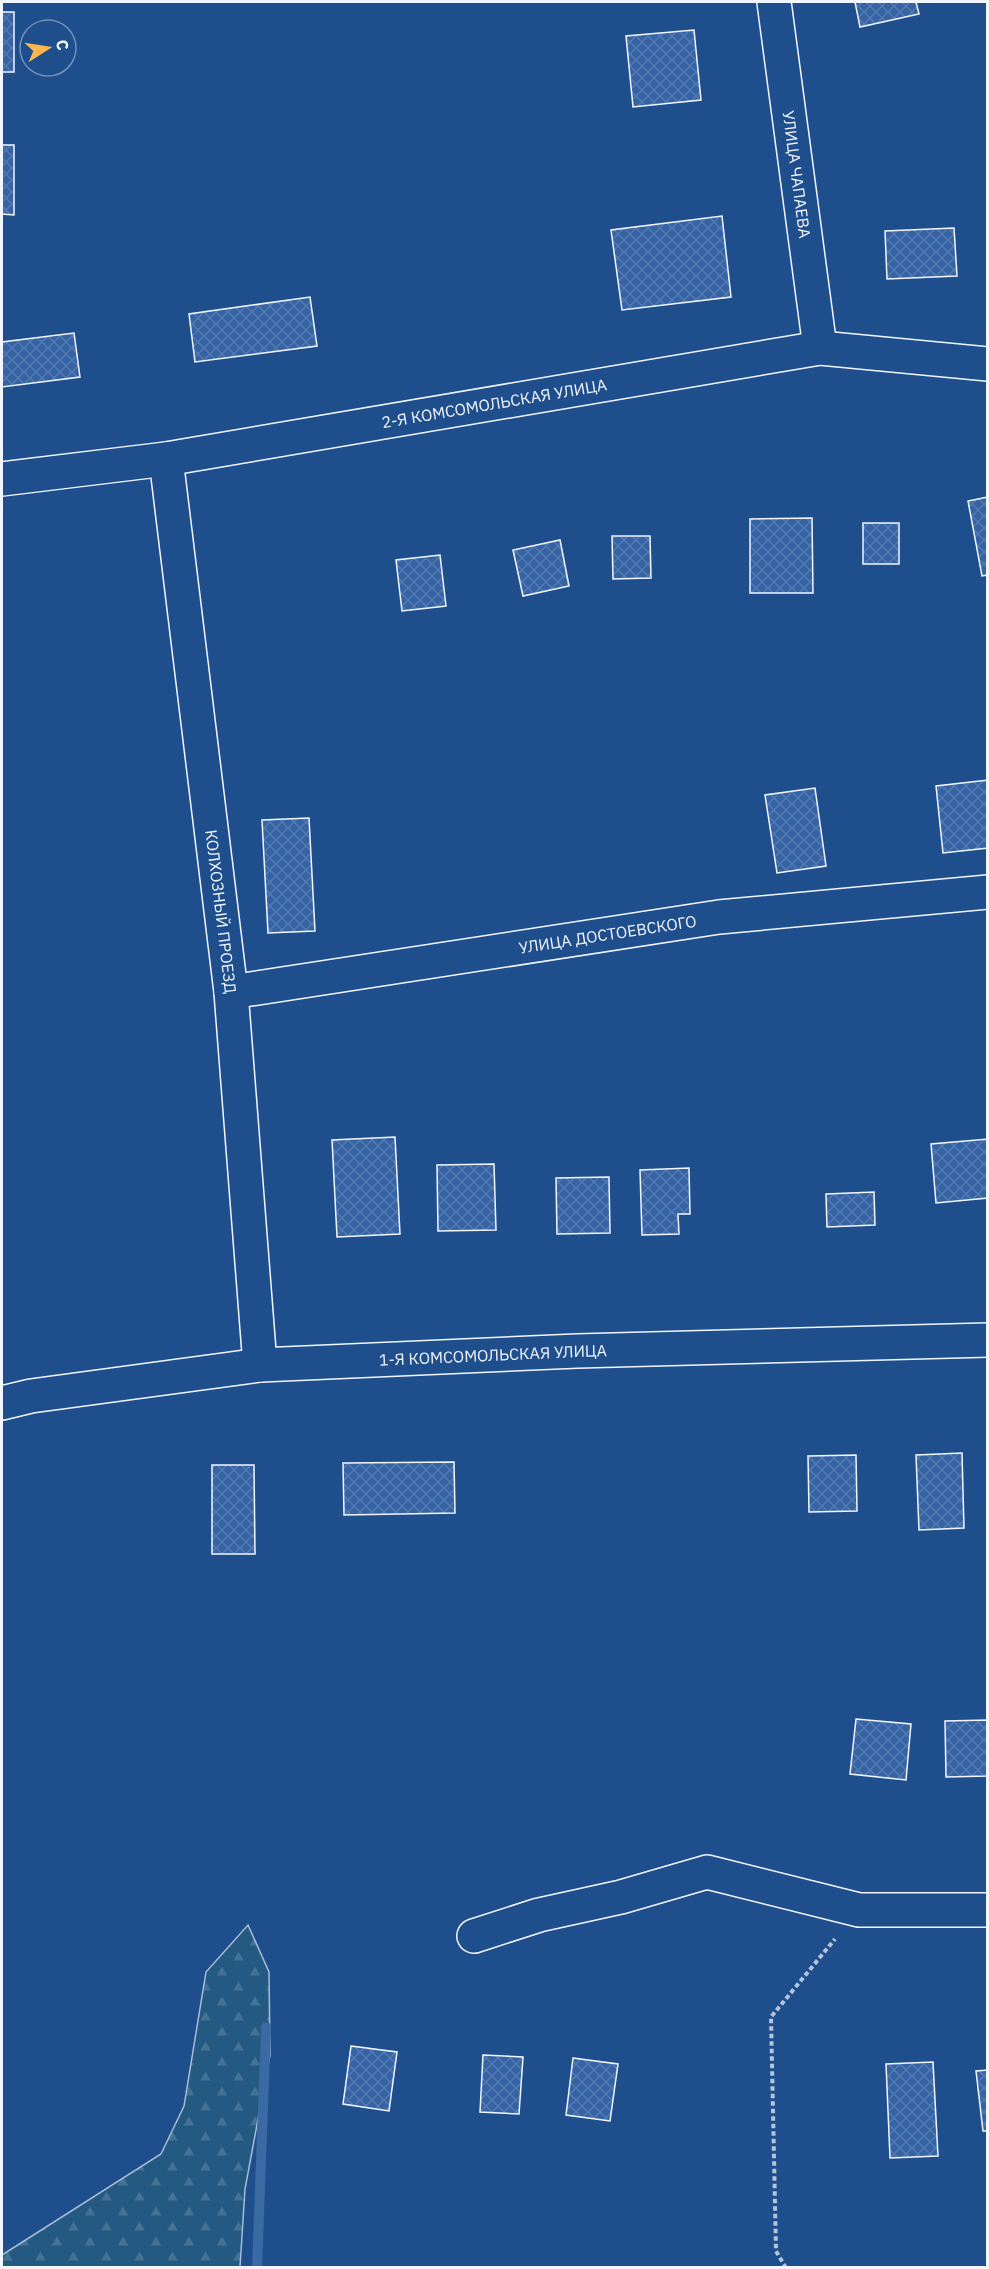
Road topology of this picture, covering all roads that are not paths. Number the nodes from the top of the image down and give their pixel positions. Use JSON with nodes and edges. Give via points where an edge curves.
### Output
{"nodes":[{"id":1,"x":774,"y":2,"type":"edge"},
{"id":2,"x":820,"y":348,"type":"junction"},
{"id":3,"x":987,"y":364,"type":"edge"},
{"id":4,"x":166,"y":459,"type":"junction"},
{"id":5,"x":2,"y":479,"type":"edge"},
{"id":6,"x":987,"y":892,"type":"edge"},
{"id":7,"x":231,"y":992,"type":"junction"},
{"id":8,"x":987,"y":1340,"type":"edge"},
{"id":9,"x":260,"y":1365,"type":"junction"},
{"id":10,"x":2,"y":1403,"type":"edge"},
{"id":11,"x":987,"y":1910,"type":"edge"},
{"id":12,"x":474,"y":1936,"type":"dead end"}],
"edges":[{"from":1,"to":2,"type":"street","name":"УЛИЦА ЧАПАЕВА"},
{"from":2,"to":3,"type":"street","name":"2-Я КОМСОМОЛЬСКАЯ УЛИЦА"},
{"from":2,"to":4,"type":"street","name":"2-Я КОМСОМОЛЬСКАЯ УЛИЦА"},
{"from":4,"to":5,"type":"street","name":"2-Я КОМСОМОЛЬСКАЯ УЛИЦА"},
{"from":4,"to":7,"type":"street","name":"КОЛХОЗНЫЙ ПРОЕЗД"},
{"from":6,"to":7,"type":"street","name":"УЛИЦА ДОСТОЕВСКОГО","via":[[719,917]]},
{"from":7,"to":9,"type":"street","name":"КОЛХОЗНЫЙ ПРОЕЗД"},
{"from":8,"to":9,"type":"street","name":"1-Я КОМСОМОЛЬСКАЯ УЛИЦА","via":[[577,1351]]},
{"from":9,"to":10,"type":"street","name":"1-Я КОМСОМОЛЬСКАЯ УЛИЦА"},
{"from":11,"to":12,"type":"street","via":[[859,1910],[707,1872],[539,1915]]}]}
